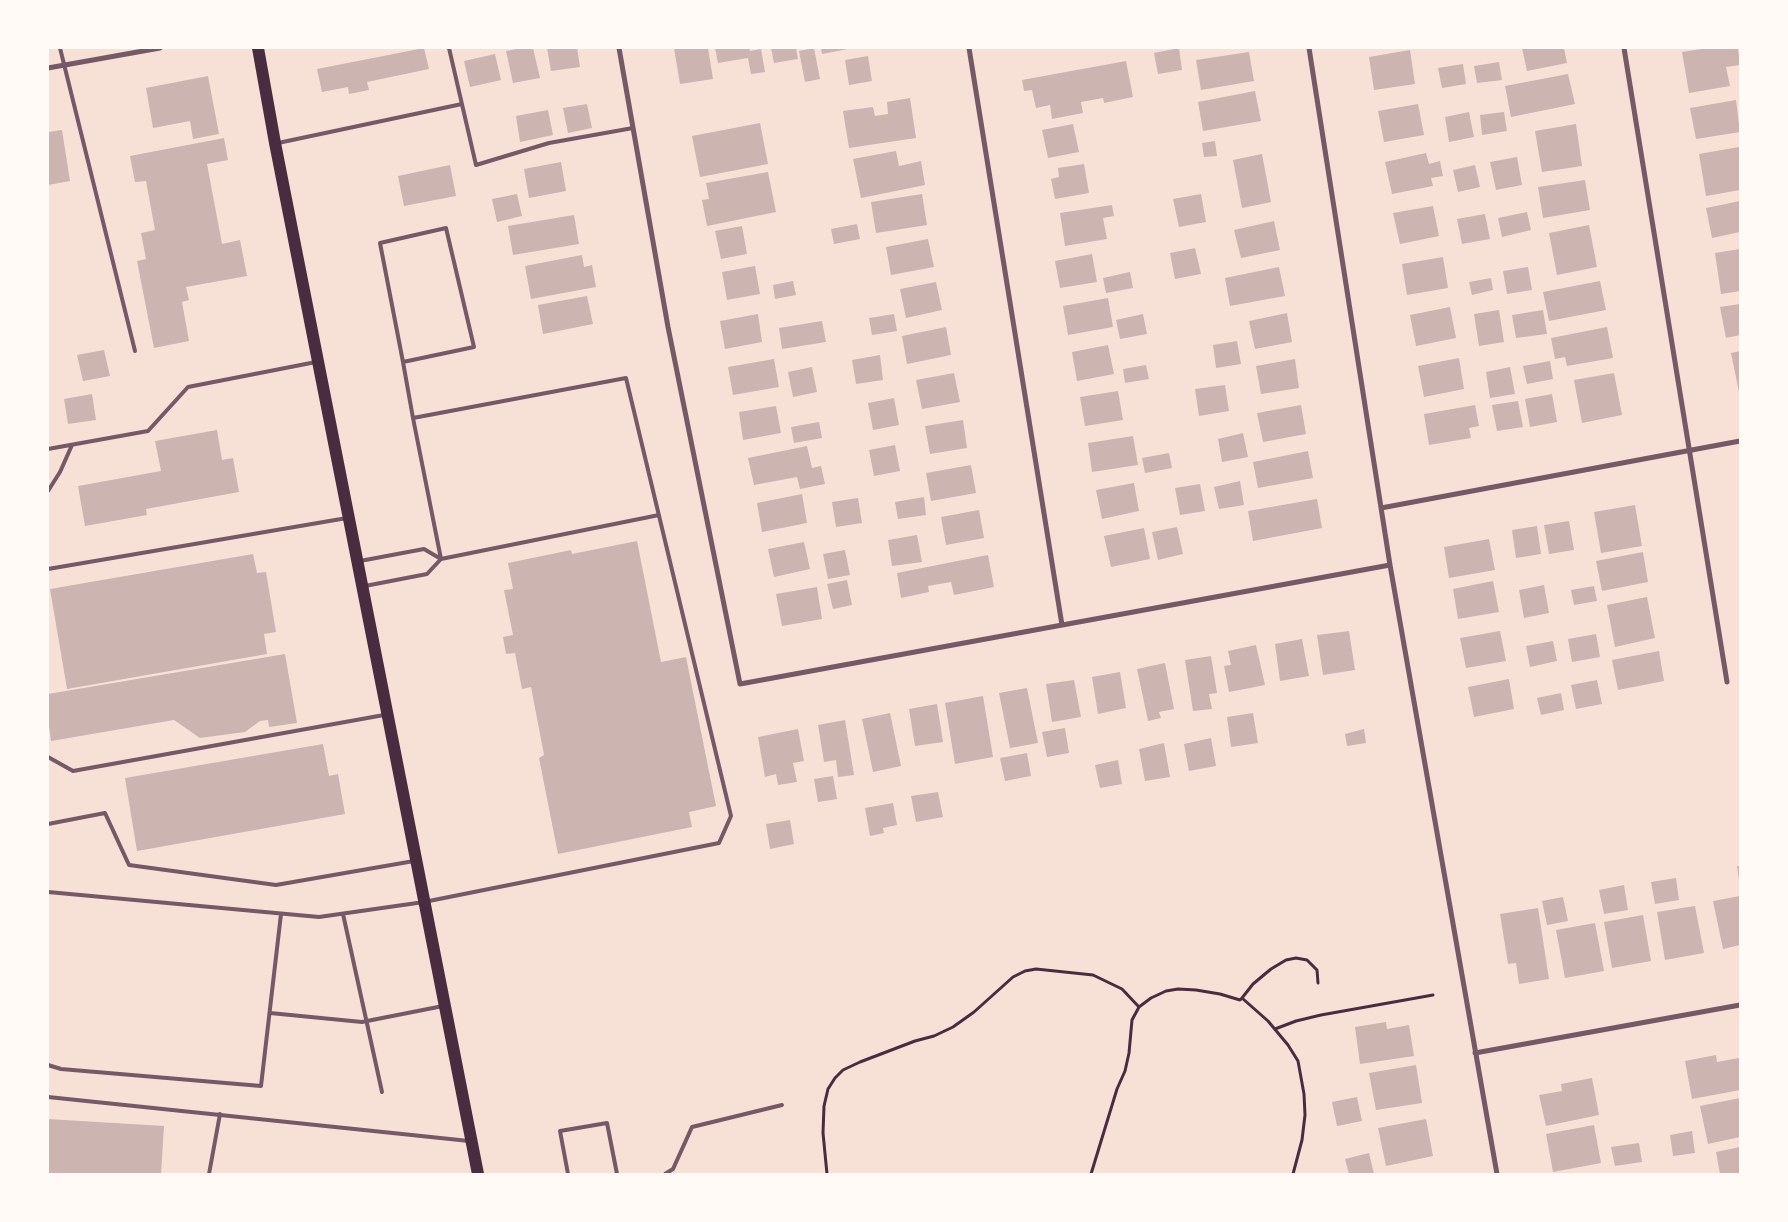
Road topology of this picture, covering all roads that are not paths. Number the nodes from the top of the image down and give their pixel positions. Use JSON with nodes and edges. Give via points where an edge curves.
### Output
{"nodes":[{"id":1,"x":60,"y":48,"type":"edge"},
{"id":2,"x":160,"y":48,"type":"edge"},
{"id":3,"x":258,"y":48,"type":"edge"},
{"id":4,"x":449,"y":48,"type":"edge"},
{"id":5,"x":619,"y":48,"type":"edge"},
{"id":6,"x":968,"y":48,"type":"edge"},
{"id":7,"x":1310,"y":48,"type":"edge"},
{"id":8,"x":1624,"y":48,"type":"edge"},
{"id":9,"x":64,"y":65,"type":"junction"},
{"id":10,"x":48,"y":68,"type":"edge"},
{"id":11,"x":462,"y":104,"type":"junction"},
{"id":12,"x":633,"y":128,"type":"junction"},
{"id":13,"x":275,"y":143,"type":"junction"},
{"id":14,"x":135,"y":351,"type":"dead end"},
{"id":15,"x":318,"y":362,"type":"junction"},
{"id":16,"x":402,"y":362,"type":"junction"},
{"id":17,"x":413,"y":418,"type":"junction"},
{"id":18,"x":1740,"y":441,"type":"edge"},
{"id":19,"x":72,"y":445,"type":"junction"},
{"id":20,"x":48,"y":449,"type":"edge"},
{"id":21,"x":1689,"y":450,"type":"junction"},
{"id":22,"x":48,"y":491,"type":"edge"},
{"id":23,"x":1381,"y":508,"type":"junction"},
{"id":24,"x":659,"y":516,"type":"junction"},
{"id":25,"x":349,"y":518,"type":"junction"},
{"id":26,"x":441,"y":559,"type":"junction"},
{"id":27,"x":357,"y":561,"type":"junction"},
{"id":28,"x":1390,"y":565,"type":"junction"},
{"id":29,"x":48,"y":569,"type":"edge"},
{"id":30,"x":362,"y":586,"type":"junction"},
{"id":31,"x":1062,"y":625,"type":"junction"},
{"id":32,"x":1728,"y":682,"type":"dead end"},
{"id":33,"x":387,"y":714,"type":"junction"},
{"id":34,"x":48,"y":757,"type":"edge"},
{"id":35,"x":48,"y":824,"type":"edge"},
{"id":36,"x":416,"y":861,"type":"junction"},
{"id":37,"x":48,"y":892,"type":"edge"},
{"id":38,"x":424,"y":902,"type":"junction"},
{"id":39,"x":281,"y":914,"type":"junction"},
{"id":40,"x":343,"y":914,"type":"junction"},
{"id":41,"x":1740,"y":1005,"type":"edge"},
{"id":42,"x":445,"y":1006,"type":"junction"},
{"id":43,"x":270,"y":1013,"type":"junction"},
{"id":44,"x":366,"y":1022,"type":"junction"},
{"id":45,"x":1475,"y":1053,"type":"junction"},
{"id":46,"x":48,"y":1065,"type":"edge"},
{"id":47,"x":382,"y":1092,"type":"dead end"},
{"id":48,"x":48,"y":1097,"type":"edge"},
{"id":49,"x":782,"y":1105,"type":"dead end"},
{"id":50,"x":220,"y":1114,"type":"junction"},
{"id":51,"x":471,"y":1141,"type":"junction"},
{"id":52,"x":209,"y":1174,"type":"edge"},
{"id":53,"x":478,"y":1174,"type":"edge"},
{"id":54,"x":568,"y":1174,"type":"edge"},
{"id":55,"x":617,"y":1174,"type":"edge"},
{"id":56,"x":665,"y":1174,"type":"edge"},
{"id":57,"x":1497,"y":1174,"type":"edge"}],
"edges":[{"from":1,"to":9,"type":"lane"},
{"from":2,"to":9,"type":"street"},
{"from":3,"to":13,"type":"main road"},
{"from":4,"to":11,"type":"lane"},
{"from":5,"to":12,"type":"street"},
{"from":6,"to":31,"type":"street"},
{"from":7,"to":23,"type":"street"},
{"from":8,"to":21,"type":"street"},
{"from":9,"to":10,"type":"street"},
{"from":9,"to":14,"type":"lane"},
{"from":11,"to":12,"type":"lane","via":[[476,165],[549,143]]},
{"from":11,"to":13,"type":"lane"},
{"from":12,"to":31,"type":"street","via":[[668,327],[740,684]]},
{"from":13,"to":15,"type":"main road"},
{"from":15,"to":19,"type":"lane","via":[[188,387],[148,431]]},
{"from":15,"to":25,"type":"main road"},
{"from":16,"to":16,"type":"lane","via":[[380,243],[446,228],[474,347]]},
{"from":16,"to":17,"type":"lane"},
{"from":17,"to":24,"type":"lane","via":[[626,378]]},
{"from":17,"to":26,"type":"lane"},
{"from":18,"to":21,"type":"street"},
{"from":19,"to":20,"type":"lane"},
{"from":19,"to":22,"type":"lane"},
{"from":21,"to":23,"type":"street"},
{"from":21,"to":32,"type":"street"},
{"from":23,"to":28,"type":"street"},
{"from":24,"to":26,"type":"lane"},
{"from":24,"to":38,"type":"lane","via":[[731,816],[719,843]]},
{"from":25,"to":27,"type":"main road"},
{"from":25,"to":29,"type":"lane"},
{"from":26,"to":27,"type":"lane","via":[[424,549]]},
{"from":26,"to":30,"type":"lane","via":[[427,574]]},
{"from":27,"to":30,"type":"main road"},
{"from":28,"to":31,"type":"street"},
{"from":28,"to":45,"type":"street"},
{"from":30,"to":33,"type":"main road"},
{"from":33,"to":34,"type":"lane","via":[[73,771]]},
{"from":33,"to":36,"type":"main road"},
{"from":35,"to":36,"type":"lane","via":[[105,813],[130,865],[276,885]]},
{"from":36,"to":38,"type":"main road"},
{"from":37,"to":39,"type":"lane"},
{"from":38,"to":40,"type":"lane"},
{"from":38,"to":42,"type":"main road"},
{"from":39,"to":40,"type":"lane","via":[[319,917]]},
{"from":39,"to":43,"type":"lane"},
{"from":40,"to":44,"type":"lane"},
{"from":41,"to":45,"type":"street"},
{"from":42,"to":44,"type":"lane"},
{"from":42,"to":51,"type":"main road"},
{"from":43,"to":44,"type":"lane"},
{"from":43,"to":46,"type":"lane","via":[[261,1086],[61,1069]]},
{"from":44,"to":47,"type":"lane"},
{"from":45,"to":57,"type":"street"},
{"from":48,"to":50,"type":"lane"},
{"from":49,"to":56,"type":"lane","via":[[692,1127],[673,1169]]},
{"from":50,"to":51,"type":"lane"},
{"from":50,"to":52,"type":"lane"},
{"from":51,"to":53,"type":"main road"},
{"from":54,"to":55,"type":"lane","via":[[560,1131],[607,1123]]}]}
